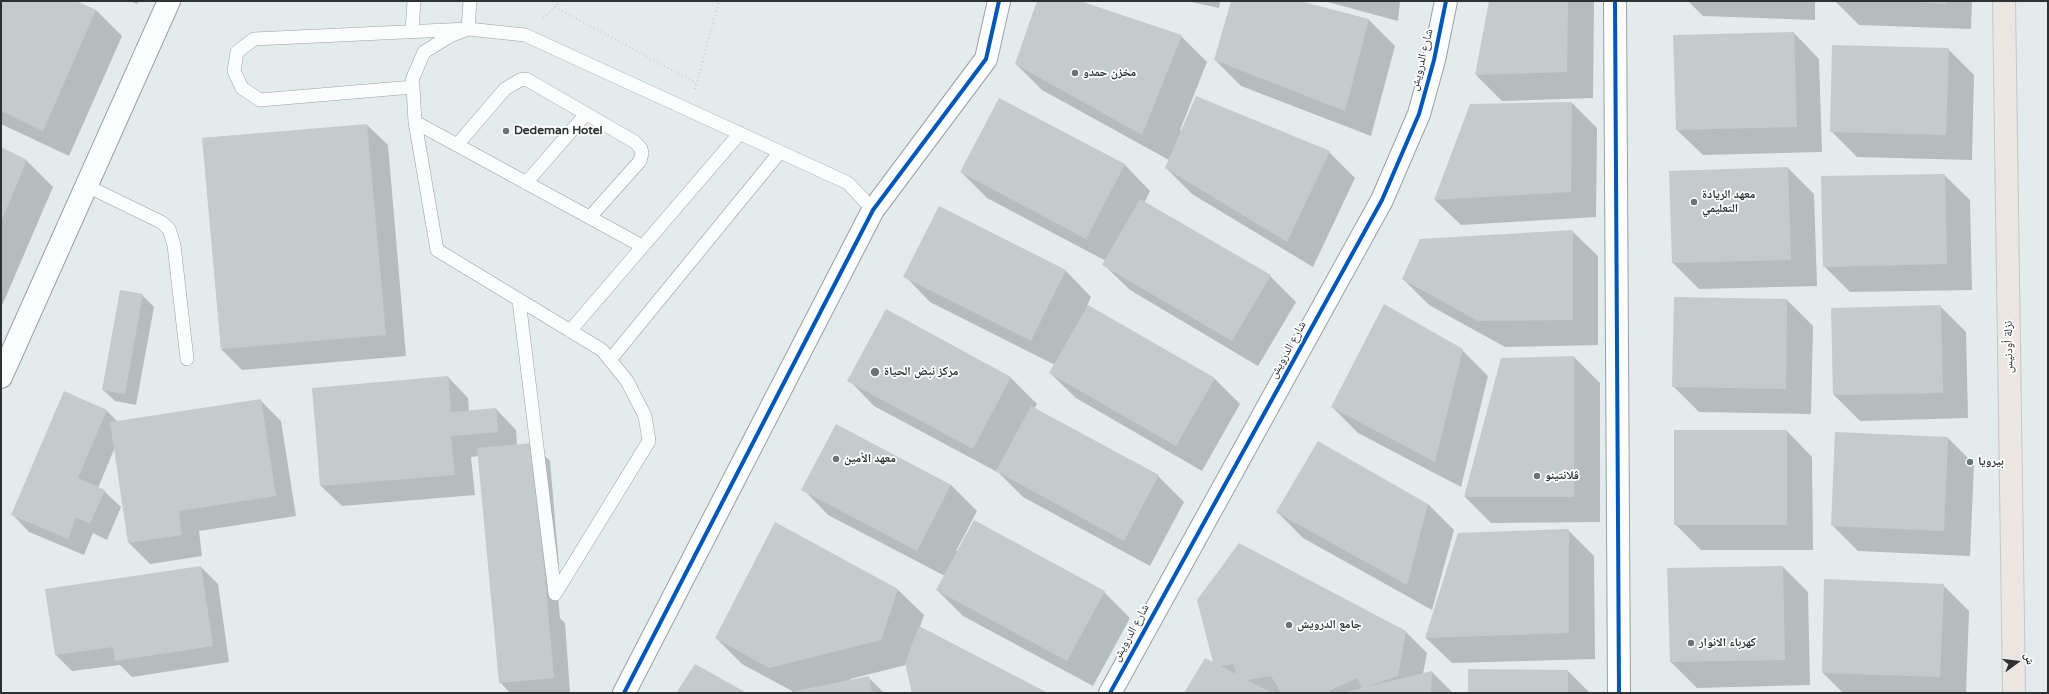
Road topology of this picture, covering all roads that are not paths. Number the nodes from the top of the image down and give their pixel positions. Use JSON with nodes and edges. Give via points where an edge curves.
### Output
{"nodes":[{"id":1,"x":169,"y":1,"type":"edge"},
{"id":2,"x":414,"y":1,"type":"edge"},
{"id":3,"x":470,"y":1,"type":"edge"},
{"id":4,"x":999,"y":1,"type":"edge"},
{"id":5,"x":1446,"y":1,"type":"edge"},
{"id":6,"x":1616,"y":1,"type":"edge"},
{"id":7,"x":2004,"y":1,"type":"edge"},
{"id":8,"x":468,"y":29,"type":"junction"},
{"id":9,"x":412,"y":31,"type":"junction"},
{"id":10,"x":413,"y":87,"type":"junction"},
{"id":11,"x":586,"y":114,"type":"junction"},
{"id":12,"x":415,"y":122,"type":"junction"},
{"id":13,"x":740,"y":133,"type":"junction"},
{"id":14,"x":457,"y":145,"type":"junction"},
{"id":15,"x":780,"y":152,"type":"junction"},
{"id":16,"x":526,"y":183,"type":"junction"},
{"id":17,"x":87,"y":186,"type":"junction"},
{"id":18,"x":873,"y":210,"type":"junction"},
{"id":19,"x":590,"y":217,"type":"junction"},
{"id":20,"x":642,"y":246,"type":"junction"},
{"id":21,"x":520,"y":300,"type":"junction"},
{"id":22,"x":570,"y":331,"type":"junction"},
{"id":23,"x":187,"y":359,"type":"dead end"},
{"id":24,"x":610,"y":360,"type":"junction"},
{"id":25,"x":1,"y":377,"type":"edge"},
{"id":26,"x":624,"y":693,"type":"edge"},
{"id":27,"x":1110,"y":693,"type":"edge"},
{"id":28,"x":1618,"y":693,"type":"edge"},
{"id":29,"x":2014,"y":693,"type":"edge"}],
"edges":[{"from":1,"to":17,"type":"street"},
{"from":2,"to":9,"type":"lane"},
{"from":3,"to":8,"type":"lane"},
{"from":4,"to":18,"type":"street","via":[[986,59]]},
{"from":5,"to":27,"type":"street","name":"شارع الدرويش","via":[[1434,60],[1419,114],[1382,200]]},
{"from":6,"to":28,"type":"street"},
{"from":7,"to":29,"type":"main road","name":"نزلة أودنيس"},
{"from":8,"to":9,"type":"lane"},
{"from":8,"to":10,"type":"lane","via":[[450,36],[424,52],[412,80]]},
{"from":8,"to":13,"type":"lane","via":[[525,35]]},
{"from":9,"to":10,"type":"lane","via":[[254,39],[237,52],[234,71],[242,88],[260,100]]},
{"from":10,"to":12,"type":"lane"},
{"from":11,"to":14,"type":"lane","via":[[526,80],[520,80],[506,90]]},
{"from":11,"to":16,"type":"lane"},
{"from":11,"to":19,"type":"lane","via":[[635,142],[642,153],[640,160]]},
{"from":12,"to":14,"type":"lane"},
{"from":12,"to":21,"type":"lane","via":[[437,250]]},
{"from":13,"to":15,"type":"lane"},
{"from":13,"to":20,"type":"lane"},
{"from":14,"to":16,"type":"lane"},
{"from":15,"to":18,"type":"lane","via":[[848,183]]},
{"from":15,"to":24,"type":"lane"},
{"from":16,"to":19,"type":"lane"},
{"from":17,"to":23,"type":"lane","via":[[161,222],[169,229],[174,245]]},
{"from":17,"to":25,"type":"street"},
{"from":18,"to":26,"type":"street"},
{"from":19,"to":20,"type":"lane"},
{"from":20,"to":22,"type":"lane"},
{"from":21,"to":22,"type":"lane"},
{"from":21,"to":24,"type":"lane","via":[[555,594],[650,441],[645,416],[627,381]]},
{"from":22,"to":24,"type":"lane","via":[[602,350]]}]}
